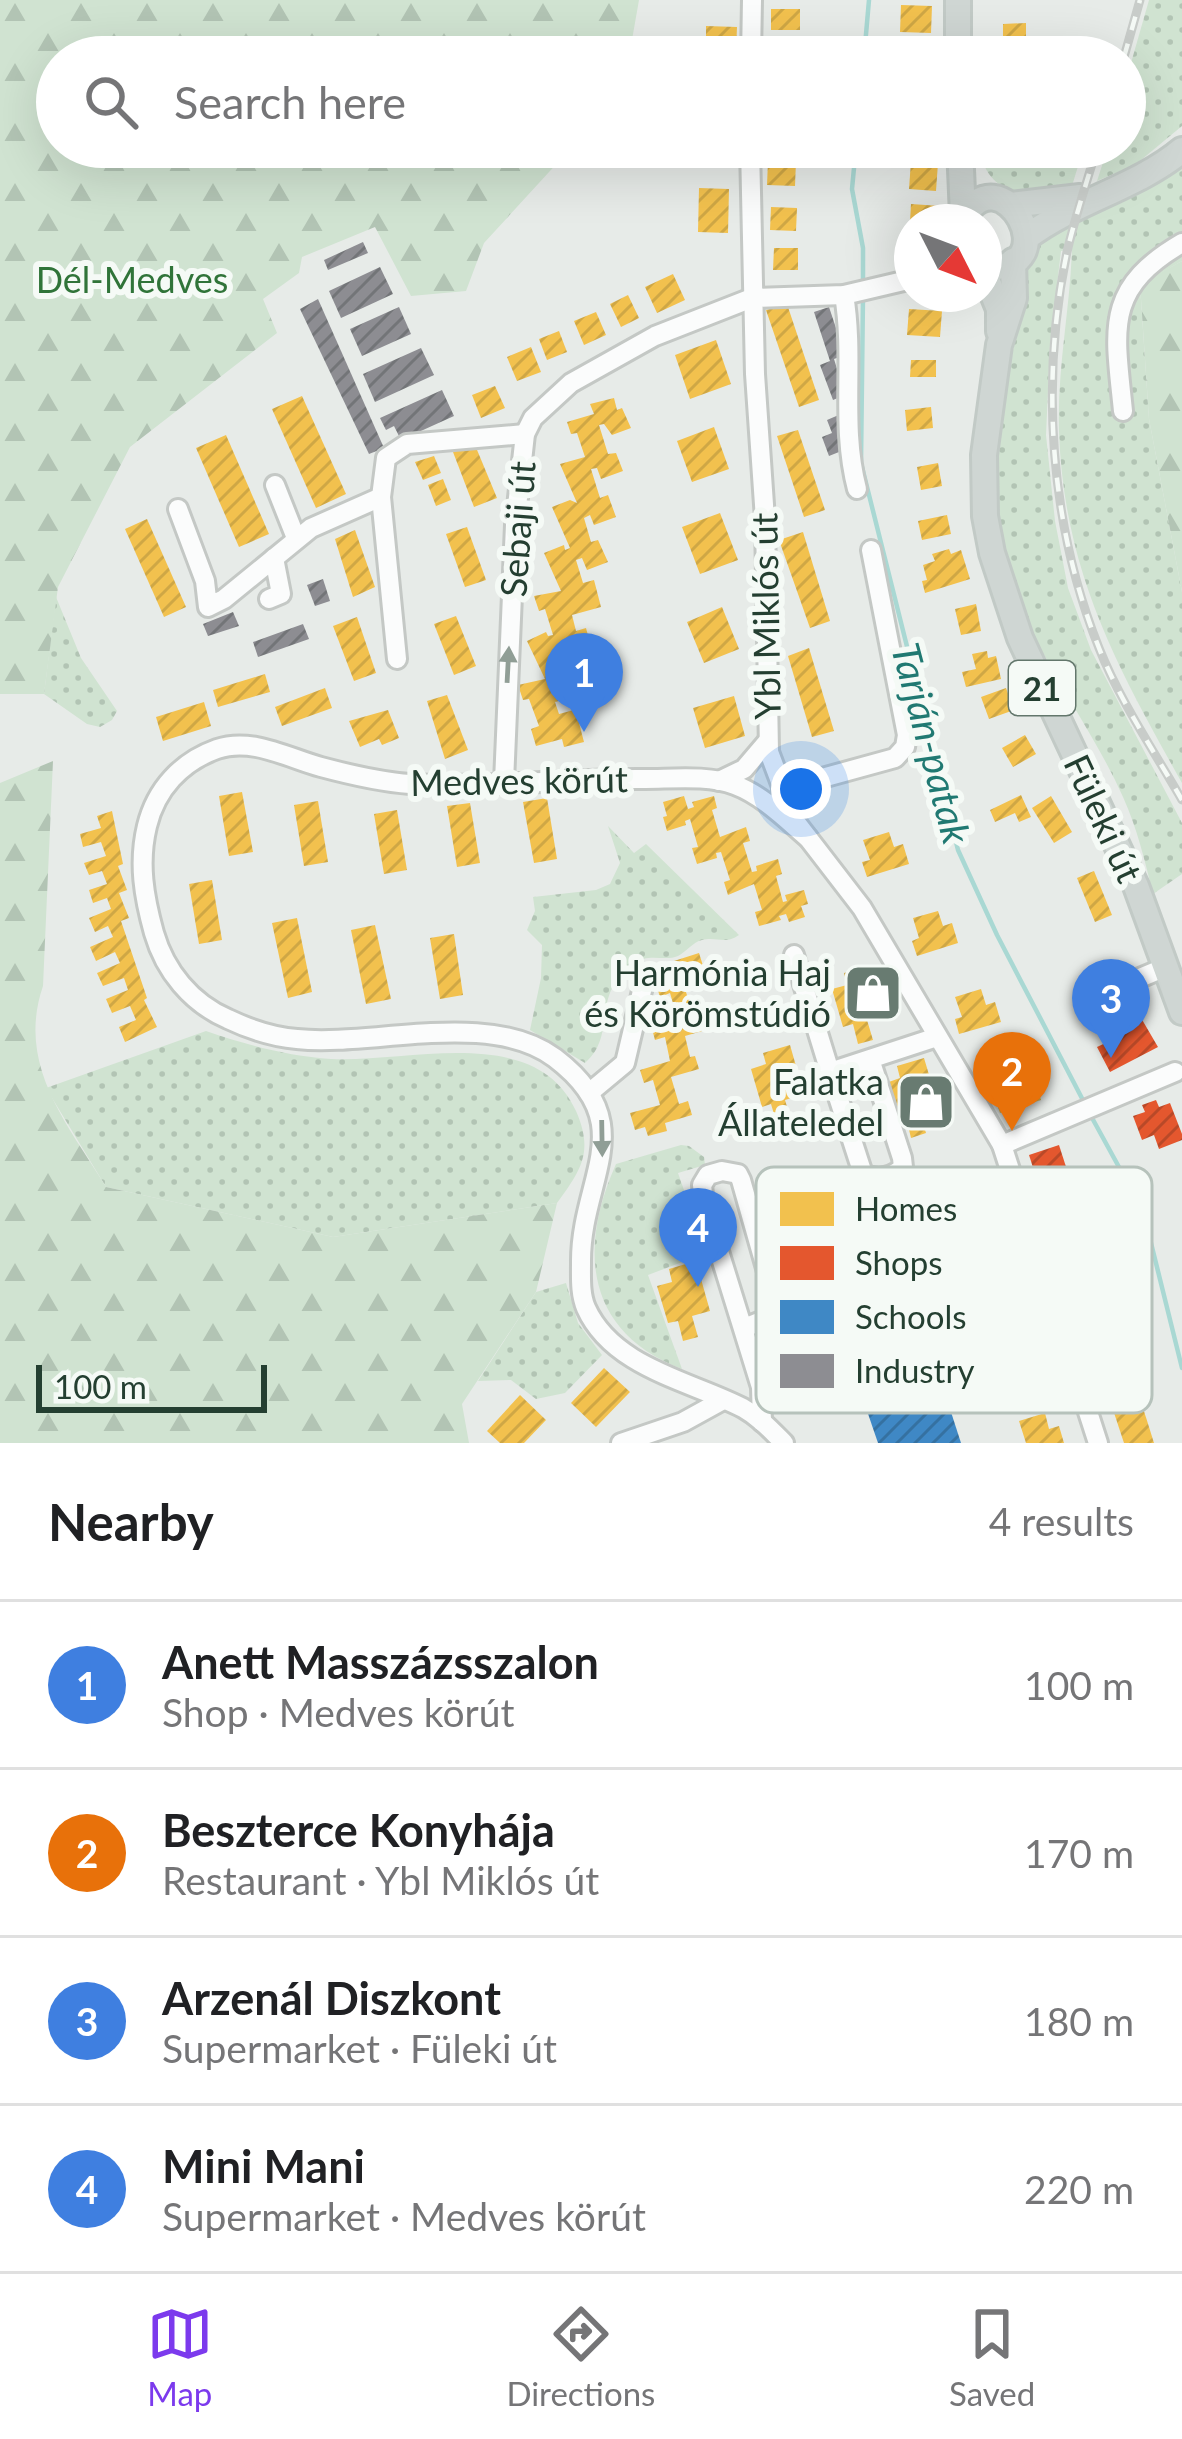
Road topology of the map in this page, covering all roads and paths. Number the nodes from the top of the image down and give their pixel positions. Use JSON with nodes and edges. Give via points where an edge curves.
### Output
{"nodes":[{"id":1,"x":752,"y":0,"type":"edge"},
{"id":2,"x":958,"y":0,"type":"edge"},
{"id":3,"x":751,"y":36,"type":"edge"},
{"id":4,"x":958,"y":36,"type":"edge"},
{"id":5,"x":1182,"y":150,"type":"edge"},
{"id":6,"x":750,"y":168,"type":"edge"},
{"id":7,"x":963,"y":168,"type":"edge"},
{"id":8,"x":973,"y":168,"type":"edge"},
{"id":9,"x":1094,"y":196,"type":"junction"},
{"id":10,"x":1002,"y":202,"type":"junction"},
{"id":11,"x":962,"y":204,"type":"edge"},
{"id":12,"x":990,"y":204,"type":"edge"},
{"id":13,"x":1027,"y":236,"type":"junction"},
{"id":14,"x":1182,"y":243,"type":"edge"},
{"id":15,"x":1013,"y":261,"type":"junction"},
{"id":16,"x":1002,"y":266,"type":"edge"},
{"id":17,"x":894,"y":283,"type":"edge"},
{"id":18,"x":855,"y":292,"type":"junction"},
{"id":19,"x":752,"y":298,"type":"junction"},
{"id":20,"x":999,"y":312,"type":"edge"},
{"id":21,"x":999,"y":345,"type":"junction"},
{"id":22,"x":1124,"y":411,"type":"dead end"},
{"id":23,"x":525,"y":434,"type":"junction"},
{"id":24,"x":275,"y":485,"type":"dead end"},
{"id":25,"x":857,"y":489,"type":"dead end"},
{"id":26,"x":381,"y":497,"type":"junction"},
{"id":27,"x":178,"y":509,"type":"dead end"},
{"id":28,"x":296,"y":538,"type":"junction"},
{"id":29,"x":871,"y":550,"type":"dead end"},
{"id":30,"x":274,"y":558,"type":"junction"},
{"id":31,"x":269,"y":599,"type":"dead end"},
{"id":32,"x":397,"y":659,"type":"dead end"},
{"id":33,"x":767,"y":742,"type":"junction"},
{"id":34,"x":719,"y":781,"type":"junction"},
{"id":35,"x":503,"y":782,"type":"junction"},
{"id":36,"x":782,"y":788,"type":"junction"},
{"id":37,"x":808,"y":838,"type":"junction"},
{"id":38,"x":794,"y":955,"type":"dead end"},
{"id":39,"x":1166,"y":967,"type":"junction"},
{"id":40,"x":645,"y":978,"type":"dead end"},
{"id":41,"x":1182,"y":1012,"type":"edge"},
{"id":42,"x":1109,"y":1013,"type":"dead end"},
{"id":43,"x":937,"y":1036,"type":"junction"},
{"id":44,"x":870,"y":1059,"type":"junction"},
{"id":45,"x":830,"y":1072,"type":"junction"},
{"id":46,"x":1175,"y":1072,"type":"dead end"},
{"id":47,"x":589,"y":1093,"type":"junction"},
{"id":48,"x":1002,"y":1144,"type":"junction"},
{"id":49,"x":861,"y":1167,"type":"edge"},
{"id":50,"x":903,"y":1167,"type":"edge"},
{"id":51,"x":1009,"y":1167,"type":"edge"},
{"id":52,"x":756,"y":1231,"type":"edge"},
{"id":53,"x":756,"y":1323,"type":"edge"},
{"id":54,"x":745,"y":1328,"type":"junction"},
{"id":55,"x":756,"y":1369,"type":"edge"},
{"id":56,"x":723,"y":1400,"type":"junction"},
{"id":57,"x":762,"y":1413,"type":"edge"},
{"id":58,"x":1088,"y":1413,"type":"edge"},
{"id":59,"x":762,"y":1422,"type":"junction"},
{"id":60,"x":621,"y":1443,"type":"edge"},
{"id":61,"x":784,"y":1443,"type":"edge"},
{"id":62,"x":1098,"y":1443,"type":"edge"}],
"edges":[{"from":1,"to":3,"type":"street"},
{"from":2,"to":4,"type":"main road"},
{"from":5,"to":9,"type":"main road","number":"21"},
{"from":6,"to":19,"type":"street","name":"Ybl Miklós út"},
{"from":7,"to":11,"type":"main road"},
{"from":8,"to":10,"type":"main road"},
{"from":9,"to":10,"type":"main road","number":"21"},
{"from":9,"to":13,"type":"main road","number":"21"},
{"from":10,"to":12,"type":"main road","number":"21"},
{"from":10,"to":13,"type":"main road"},
{"from":13,"to":15,"type":"main road","name":"Füleki út","number":"21"},
{"from":14,"to":22,"type":"street","via":[[1130,284],[1115,332]]},
{"from":15,"to":16,"type":"main road","name":"Füleki út","number":"21"},
{"from":15,"to":21,"type":"main road","name":"Füleki út","number":"21","via":[[1014,298]]},
{"from":17,"to":18,"type":"street","name":"Sebaji út"},
{"from":18,"to":19,"type":"street","name":"Sebaji út"},
{"from":18,"to":25,"type":"street","via":[[849,458]]},
{"from":19,"to":23,"type":"street","name":"Sebaji út","via":[[659,334],[577,380]]},
{"from":19,"to":33,"type":"street","name":"Ybl Miklós út"},
{"from":20,"to":21,"type":"main road","name":"Füleki út","number":"21"},
{"from":21,"to":39,"type":"main road","name":"Füleki út","number":"21","via":[[985,516],[1002,590]]},
{"from":23,"to":26,"type":"street","via":[[398,447],[382,467]]},
{"from":35,"to":23,"type":"street","name":"Sebaji út","one_way":true},
{"from":24,"to":28,"type":"street"},
{"from":26,"to":28,"type":"street"},
{"from":26,"to":32,"type":"street"},
{"from":27,"to":30,"type":"street","via":[[208,607]]},
{"from":28,"to":30,"type":"street"},
{"from":29,"to":36,"type":"street","via":[[905,747],[895,758]]},
{"from":30,"to":31,"type":"street","via":[[281,594]]},
{"from":33,"to":34,"type":"street","via":[[749,765]]},
{"from":33,"to":36,"type":"street","name":"Ybl Miklós út"},
{"from":34,"to":35,"type":"street","name":"Medves körút"},
{"from":34,"to":37,"type":"street","name":"Medves körút","via":[[758,797]]},
{"from":35,"to":47,"type":"street","name":"Medves körút","via":[[368,779],[247,745],[200,757],[167,782],[146,829],[142,878],[158,947],[201,1004],[241,1025],[302,1040],[461,1034],[526,1043],[551,1055]]},
{"from":36,"to":37,"type":"street","name":"Ybl Miklós út"},
{"from":37,"to":43,"type":"street","name":"Ybl Miklós út","via":[[862,908]]},
{"from":38,"to":45,"type":"street"},
{"from":39,"to":41,"type":"main road","name":"Füleki út","number":"21"},
{"from":39,"to":42,"type":"street","via":[[1099,995]]},
{"from":40,"to":47,"type":"street","via":[[625,1063]]},
{"from":43,"to":44,"type":"street"},
{"from":43,"to":48,"type":"street","name":"Ybl Miklós út"},
{"from":44,"to":45,"type":"street"},
{"from":44,"to":50,"type":"street"},
{"from":45,"to":49,"type":"street"},
{"from":46,"to":48,"type":"street"},
{"from":47,"to":56,"type":"street","one_way":true,"via":[[604,1139],[581,1238],[587,1310],[621,1349],[657,1373]]},
{"from":48,"to":51,"type":"street","name":"Ybl Miklós út"},
{"from":52,"to":54,"type":"street","via":[[738,1174],[709,1175],[704,1203]]},
{"from":53,"to":54,"type":"street"},
{"from":54,"to":55,"type":"street"},
{"from":56,"to":59,"type":"street"},
{"from":56,"to":60,"type":"street"},
{"from":57,"to":59,"type":"street"},
{"from":58,"to":62,"type":"street","name":"Ybl Miklós út"},
{"from":59,"to":61,"type":"street"}]}
